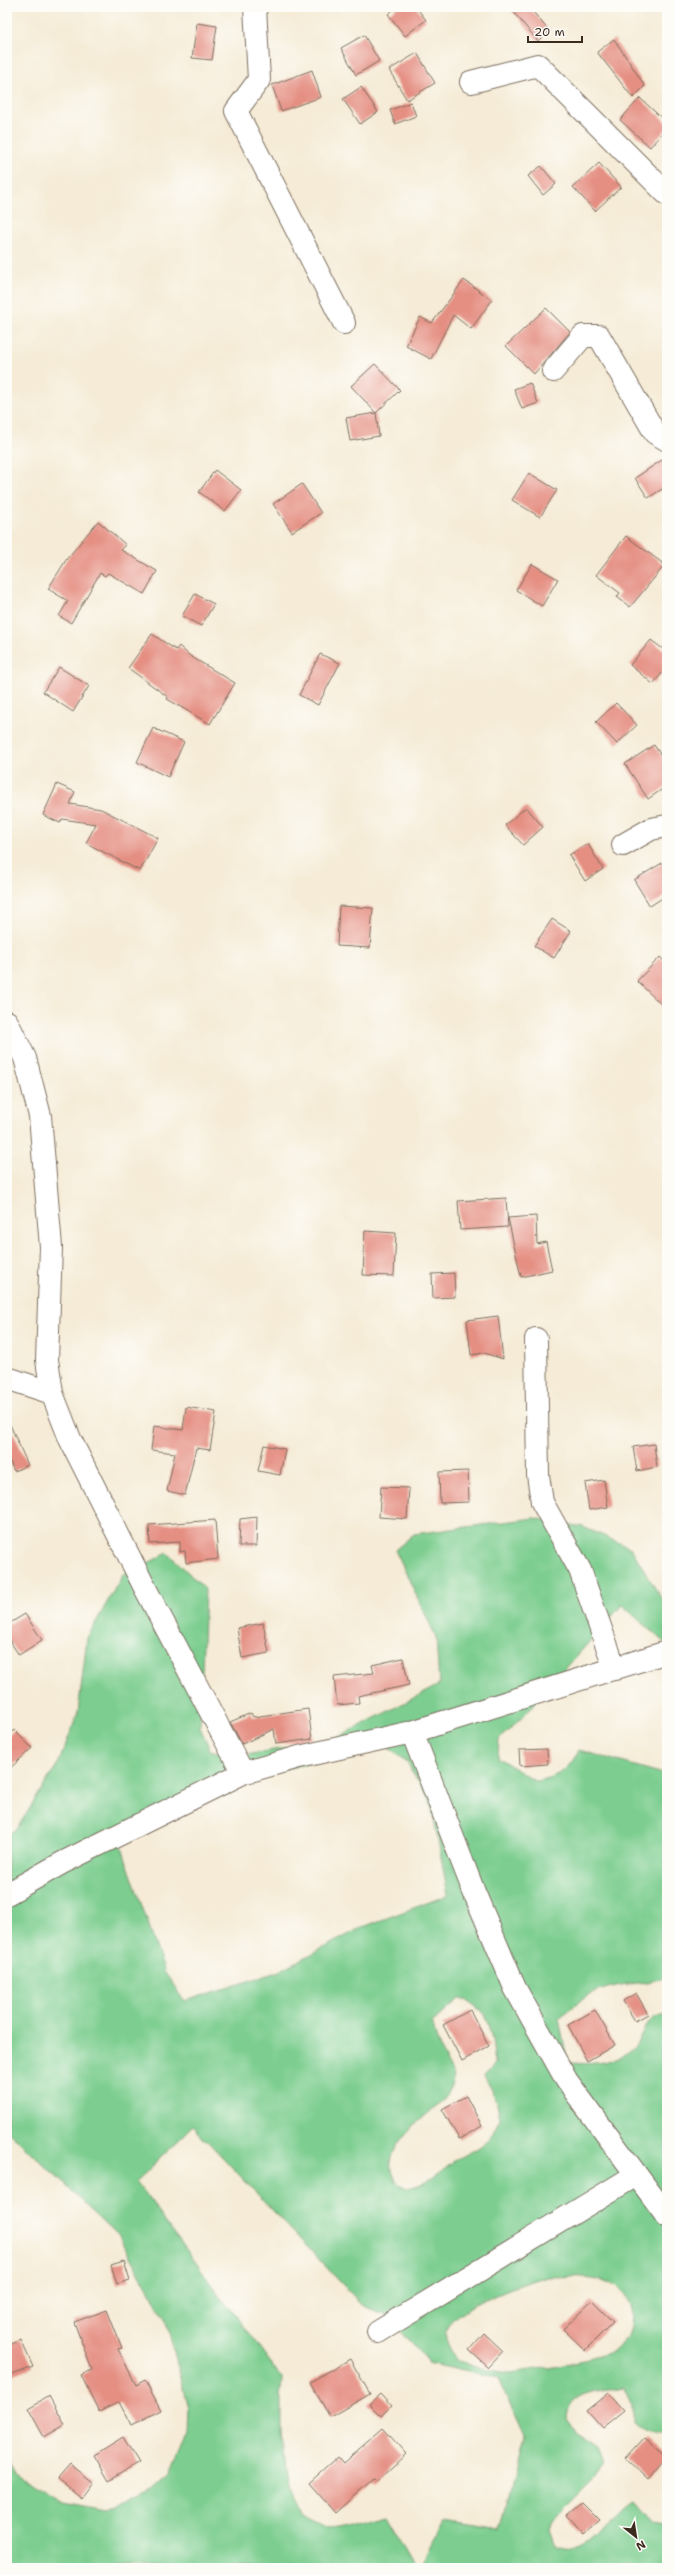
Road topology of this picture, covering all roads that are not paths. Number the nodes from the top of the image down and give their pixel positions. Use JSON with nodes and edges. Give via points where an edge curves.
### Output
{"nodes":[{"id":1,"x":255,"y":7,"type":"edge"},
{"id":2,"x":471,"y":82,"type":"dead end"},
{"id":3,"x":667,"y":194,"type":"edge"},
{"id":4,"x":344,"y":323,"type":"dead end"},
{"id":5,"x":553,"y":371,"type":"dead end"},
{"id":6,"x":667,"y":440,"type":"edge"},
{"id":7,"x":667,"y":826,"type":"edge"},
{"id":8,"x":623,"y":845,"type":"dead end"},
{"id":9,"x":7,"y":1022,"type":"edge"},
{"id":10,"x":536,"y":1339,"type":"dead end"},
{"id":11,"x":7,"y":1378,"type":"edge"},
{"id":12,"x":52,"y":1394,"type":"junction"},
{"id":13,"x":667,"y":1652,"type":"edge"},
{"id":14,"x":615,"y":1669,"type":"junction"},
{"id":15,"x":412,"y":1732,"type":"junction"},
{"id":16,"x":242,"y":1773,"type":"junction"},
{"id":17,"x":7,"y":1894,"type":"edge"},
{"id":18,"x":636,"y":2175,"type":"junction"},
{"id":19,"x":667,"y":2216,"type":"edge"},
{"id":20,"x":378,"y":2332,"type":"dead end"}],
"edges":[{"from":1,"to":4,"type":"street","via":[[259,80],[236,111]]},
{"from":2,"to":3,"type":"street","via":[[538,65]]},
{"from":5,"to":6,"type":"street","via":[[583,336],[598,336],[655,433]]},
{"from":7,"to":8,"type":"street","via":[[651,829]]},
{"from":9,"to":12,"type":"street","via":[[25,1058],[40,1116],[51,1246],[47,1360]]},
{"from":10,"to":14,"type":"street","via":[[538,1475],[542,1502],[580,1570]]},
{"from":11,"to":12,"type":"street"},
{"from":12,"to":16,"type":"street","via":[[84,1467]]},
{"from":13,"to":14,"type":"street"},
{"from":14,"to":15,"type":"street"},
{"from":15,"to":16,"type":"street","via":[[299,1757]]},
{"from":15,"to":18,"type":"street","via":[[474,1892],[515,1988],[567,2081]]},
{"from":16,"to":17,"type":"street","via":[[62,1863]]},
{"from":18,"to":19,"type":"street"},
{"from":18,"to":20,"type":"street"}]}
